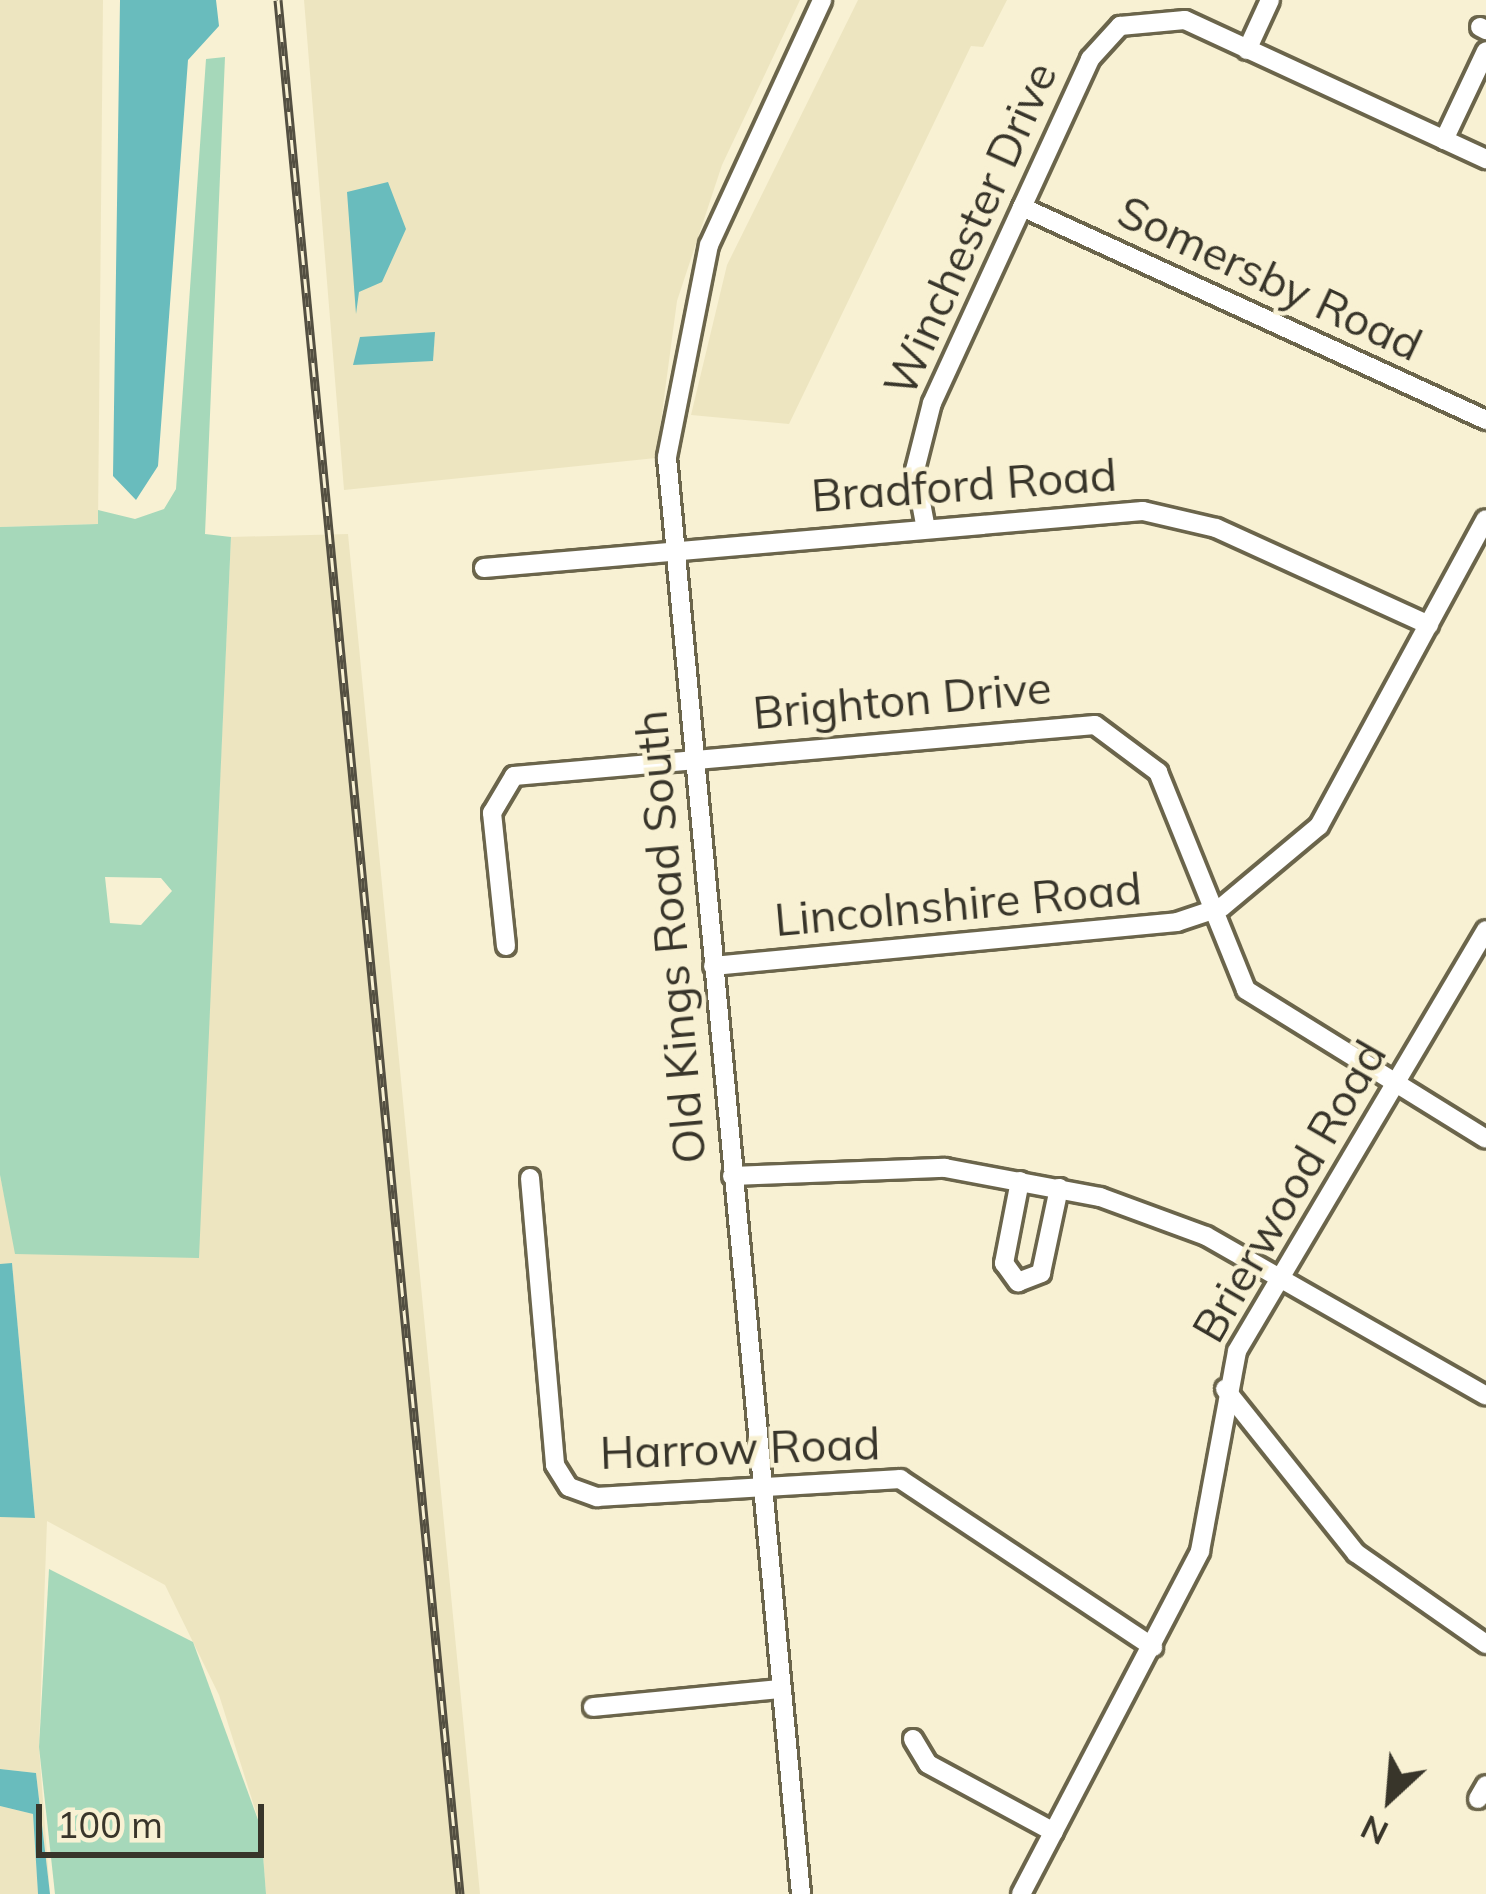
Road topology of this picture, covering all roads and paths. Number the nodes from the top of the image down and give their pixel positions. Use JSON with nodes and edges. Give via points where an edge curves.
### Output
{"nodes":[{"id":1,"x":822,"y":0,"type":"edge"},
{"id":2,"x":1270,"y":0,"type":"edge"},
{"id":3,"x":1247,"y":50,"type":"junction"},
{"id":4,"x":1486,"y":51,"type":"edge"},
{"id":5,"x":1444,"y":140,"type":"junction"},
{"id":6,"x":1486,"y":159,"type":"edge"},
{"id":7,"x":1022,"y":207,"type":"junction"},
{"id":8,"x":1486,"y":420,"type":"edge"},
{"id":9,"x":1486,"y":518,"type":"edge"},
{"id":10,"x":925,"y":524,"type":"junction"},
{"id":11,"x":672,"y":550,"type":"junction"},
{"id":12,"x":484,"y":568,"type":"dead end"},
{"id":13,"x":1429,"y":625,"type":"junction"},
{"id":14,"x":692,"y":759,"type":"junction"},
{"id":15,"x":1209,"y":913,"type":"junction"},
{"id":16,"x":1486,"y":930,"type":"edge"},
{"id":17,"x":506,"y":946,"type":"dead end"},
{"id":18,"x":712,"y":966,"type":"junction"},
{"id":19,"x":1394,"y":1086,"type":"junction"},
{"id":20,"x":1486,"y":1139,"type":"edge"},
{"id":21,"x":732,"y":1176,"type":"junction"},
{"id":22,"x":530,"y":1178,"type":"dead end"},
{"id":23,"x":1020,"y":1180,"type":"junction"},
{"id":24,"x":1059,"y":1188,"type":"junction"},
{"id":25,"x":1281,"y":1275,"type":"junction"},
{"id":26,"x":1225,"y":1389,"type":"junction"},
{"id":27,"x":1486,"y":1396,"type":"edge"},
{"id":28,"x":762,"y":1480,"type":"junction"},
{"id":29,"x":1486,"y":1644,"type":"edge"},
{"id":30,"x":1153,"y":1647,"type":"junction"},
{"id":31,"x":781,"y":1689,"type":"junction"},
{"id":32,"x":593,"y":1707,"type":"dead end"},
{"id":33,"x":913,"y":1739,"type":"dead end"},
{"id":34,"x":1054,"y":1832,"type":"junction"},
{"id":35,"x":801,"y":1894,"type":"edge"},
{"id":36,"x":1021,"y":1894,"type":"edge"}],
"edges":[{"from":1,"to":11,"type":"street","name":"Old Kings Road South","via":[[702,267],[670,421]]},
{"from":2,"to":3,"type":"street"},
{"from":3,"to":5,"type":"street"},
{"from":3,"to":7,"type":"street","name":"Winchester Drive","via":[[1167,16],[1101,40]]},
{"from":4,"to":5,"type":"street"},
{"from":5,"to":6,"type":"street"},
{"from":7,"to":8,"type":"street","name":"Somersby Road"},
{"from":7,"to":10,"type":"street","name":"Winchester Drive","via":[[924,424],[915,470]]},
{"from":9,"to":13,"type":"street"},
{"from":10,"to":11,"type":"street","name":"Bradford Road"},
{"from":10,"to":13,"type":"street","name":"Bradford Road","via":[[1087,509],[1180,517]]},
{"from":11,"to":12,"type":"street","name":"Bradford Road"},
{"from":11,"to":14,"type":"street","name":"Old Kings Road South"},
{"from":13,"to":15,"type":"street","via":[[1319,826],[1254,888]]},
{"from":14,"to":15,"type":"street","name":"Brighton Drive","via":[[1095,725],[1158,772]]},
{"from":14,"to":17,"type":"street","name":"Brighton Drive","via":[[501,784],[492,813]]},
{"from":14,"to":18,"type":"street","name":"Old Kings Road South"},
{"from":15,"to":18,"type":"street","name":"Lincolnshire Road"},
{"from":15,"to":19,"type":"street","name":"Brighton Drive","via":[[1246,990]]},
{"from":16,"to":19,"type":"street","name":"Brierwood Road"},
{"from":18,"to":21,"type":"street","name":"Old Kings Road South"},
{"from":19,"to":20,"type":"street","name":"Brighton Drive"},
{"from":19,"to":25,"type":"street","name":"Brierwood Road"},
{"from":21,"to":23,"type":"street","via":[[874,1166]]},
{"from":21,"to":28,"type":"street","name":"Old Kings Road South"},
{"from":22,"to":28,"type":"street","name":"Harrow Road","via":[[555,1465],[568,1487],[597,1497]]},
{"from":23,"to":24,"type":"street"},
{"from":23,"to":24,"type":"street","via":[[1004,1263],[1018,1282],[1041,1273]]},
{"from":24,"to":25,"type":"street","via":[[1145,1211]]},
{"from":25,"to":26,"type":"street","name":"Brierwood Road"},
{"from":25,"to":27,"type":"street"},
{"from":26,"to":29,"type":"street","via":[[1357,1553]]},
{"from":26,"to":30,"type":"street","name":"Brierwood Road","via":[[1200,1551]]},
{"from":28,"to":30,"type":"street","name":"Harrow Road","via":[[853,1475],[929,1490]]},
{"from":28,"to":31,"type":"street","name":"Old Kings Road South"},
{"from":30,"to":34,"type":"street","name":"Brierwood Road"},
{"from":31,"to":32,"type":"street"},
{"from":31,"to":35,"type":"street","name":"Old Kings Road South"},
{"from":33,"to":34,"type":"street","via":[[928,1764]]},
{"from":34,"to":36,"type":"street","name":"Brierwood Road"}]}
